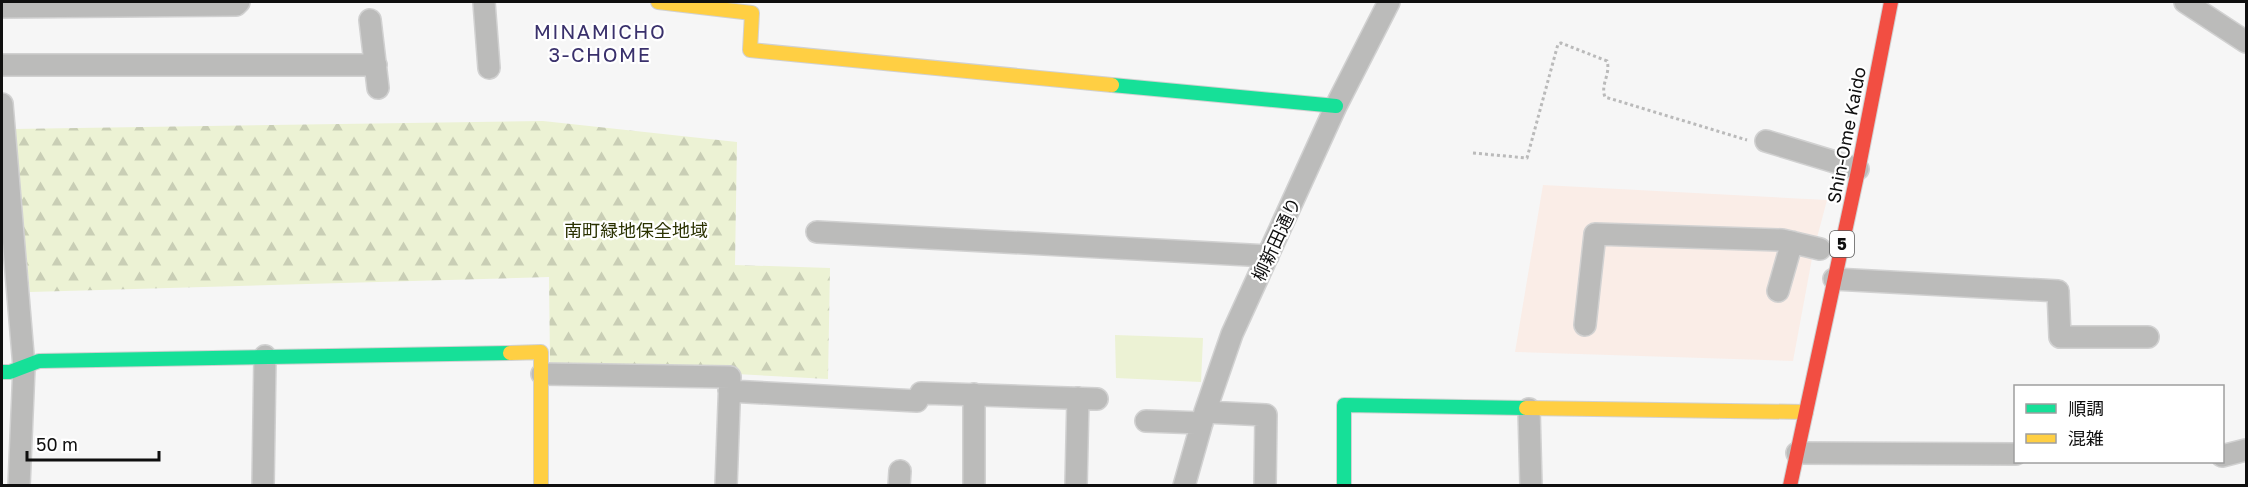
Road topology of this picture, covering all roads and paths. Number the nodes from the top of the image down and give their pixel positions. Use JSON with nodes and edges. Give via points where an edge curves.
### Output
{"nodes":[{"id":1,"x":239,"y":2,"type":"edge"},
{"id":2,"x":484,"y":2,"type":"edge"},
{"id":3,"x":658,"y":2,"type":"edge"},
{"id":4,"x":1389,"y":2,"type":"edge"},
{"id":5,"x":1891,"y":2,"type":"edge"},
{"id":6,"x":2185,"y":2,"type":"edge"},
{"id":7,"x":2,"y":7,"type":"edge"},
{"id":8,"x":370,"y":20,"type":"dead end"},
{"id":9,"x":2247,"y":42,"type":"edge"},
{"id":10,"x":2,"y":65,"type":"edge"},
{"id":11,"x":376,"y":65,"type":"junction"},
{"id":12,"x":489,"y":68,"type":"dead end"},
{"id":13,"x":378,"y":88,"type":"dead end"},
{"id":14,"x":2,"y":104,"type":"edge"},
{"id":15,"x":1336,"y":106,"type":"junction"},
{"id":16,"x":1766,"y":141,"type":"joint"},
{"id":17,"x":1473,"y":153,"type":"dead end"},
{"id":18,"x":1858,"y":169,"type":"junction"},
{"id":19,"x":6,"y":202,"type":"edge"},
{"id":20,"x":816,"y":232,"type":"dead end"},
{"id":21,"x":1792,"y":242,"type":"junction"},
{"id":22,"x":1820,"y":249,"type":"dead end"},
{"id":23,"x":1268,"y":256,"type":"junction"},
{"id":24,"x":1834,"y":279,"type":"junction"},
{"id":25,"x":1778,"y":291,"type":"dead end"},
{"id":26,"x":1585,"y":325,"type":"dead end"},
{"id":27,"x":2148,"y":337,"type":"dead end"},
{"id":28,"x":265,"y":356,"type":"junction"},
{"id":29,"x":24,"y":367,"type":"junction"},
{"id":30,"x":2,"y":372,"type":"edge"},
{"id":31,"x":542,"y":374,"type":"junction"},
{"id":32,"x":729,"y":390,"type":"junction"},
{"id":33,"x":974,"y":394,"type":"junction"},
{"id":34,"x":1529,"y":409,"type":"junction"},
{"id":35,"x":1806,"y":412,"type":"junction"},
{"id":36,"x":1203,"y":418,"type":"junction"},
{"id":37,"x":1146,"y":421,"type":"dead end"},
{"id":38,"x":2247,"y":450,"type":"edge"},
{"id":39,"x":1797,"y":453,"type":"junction"},
{"id":40,"x":2014,"y":454,"type":"edge"},
{"id":41,"x":2224,"y":456,"type":"edge"},
{"id":42,"x":20,"y":486,"type":"edge"},
{"id":43,"x":263,"y":486,"type":"edge"},
{"id":44,"x":541,"y":486,"type":"edge"},
{"id":45,"x":726,"y":486,"type":"edge"},
{"id":46,"x":974,"y":486,"type":"edge"},
{"id":47,"x":1076,"y":486,"type":"edge"},
{"id":48,"x":1184,"y":486,"type":"edge"},
{"id":49,"x":1265,"y":486,"type":"edge"},
{"id":50,"x":1344,"y":486,"type":"edge"},
{"id":51,"x":1531,"y":486,"type":"edge"},
{"id":52,"x":1790,"y":486,"type":"edge"}],
"edges":[{"from":1,"to":7,"type":"street"},
{"from":2,"to":12,"type":"street"},
{"from":3,"to":15,"type":"street","via":[[752,13],[750,50]]},
{"from":4,"to":15,"type":"street","name":"柳新田通り"},
{"from":5,"to":18,"type":"street","name":"Shin-Ome Kaido","number":"5"},
{"from":6,"to":9,"type":"street"},
{"from":8,"to":11,"type":"street"},
{"from":10,"to":11,"type":"street"},
{"from":11,"to":13,"type":"street"},
{"from":14,"to":19,"type":"street"},
{"from":15,"to":23,"type":"street","name":"柳新田通り"},
{"from":16,"to":17,"type":"path","via":[[1756,142],[1605,97],[1610,68],[1607,61],[1561,43],[1527,158]]},
{"from":16,"to":18,"type":"street"},
{"from":18,"to":24,"type":"street","name":"Shin-Ome Kaido","number":"5"},
{"from":19,"to":29,"type":"street"},
{"from":20,"to":23,"type":"street"},
{"from":21,"to":22,"type":"street"},
{"from":21,"to":25,"type":"street"},
{"from":21,"to":26,"type":"street","via":[[1595,234]]},
{"from":23,"to":36,"type":"street","name":"柳新田通り","via":[[1232,334]]},
{"from":24,"to":27,"type":"street","via":[[2058,291],[2060,337]]},
{"from":24,"to":35,"type":"street","name":"Shin-Ome Kaido","number":"5"},
{"from":28,"to":29,"type":"street","via":[[39,361]]},
{"from":28,"to":31,"type":"street","via":[[541,352]]},
{"from":28,"to":43,"type":"street"},
{"from":29,"to":30,"type":"street"},
{"from":29,"to":42,"type":"street"},
{"from":31,"to":32,"type":"street","via":[[730,377]]},
{"from":31,"to":44,"type":"street"},
{"from":32,"to":33,"type":"street","via":[[917,400],[921,393]]},
{"from":32,"to":45,"type":"street"},
{"from":33,"to":46,"type":"street"},
{"from":33,"to":47,"type":"street","via":[[1087,399]]},
{"from":34,"to":35,"type":"street"},
{"from":34,"to":50,"type":"street","via":[[1344,405]]},
{"from":34,"to":51,"type":"street"},
{"from":35,"to":39,"type":"street","name":"Shin-Ome Kaido","number":"5"},
{"from":36,"to":37,"type":"street"},
{"from":36,"to":48,"type":"street","name":"柳新田通り"},
{"from":36,"to":49,"type":"street","via":[[1266,415]]},
{"from":38,"to":41,"type":"street"},
{"from":39,"to":40,"type":"street"},
{"from":39,"to":52,"type":"street","name":"Shin-Ome Kaido","number":"5"}]}
